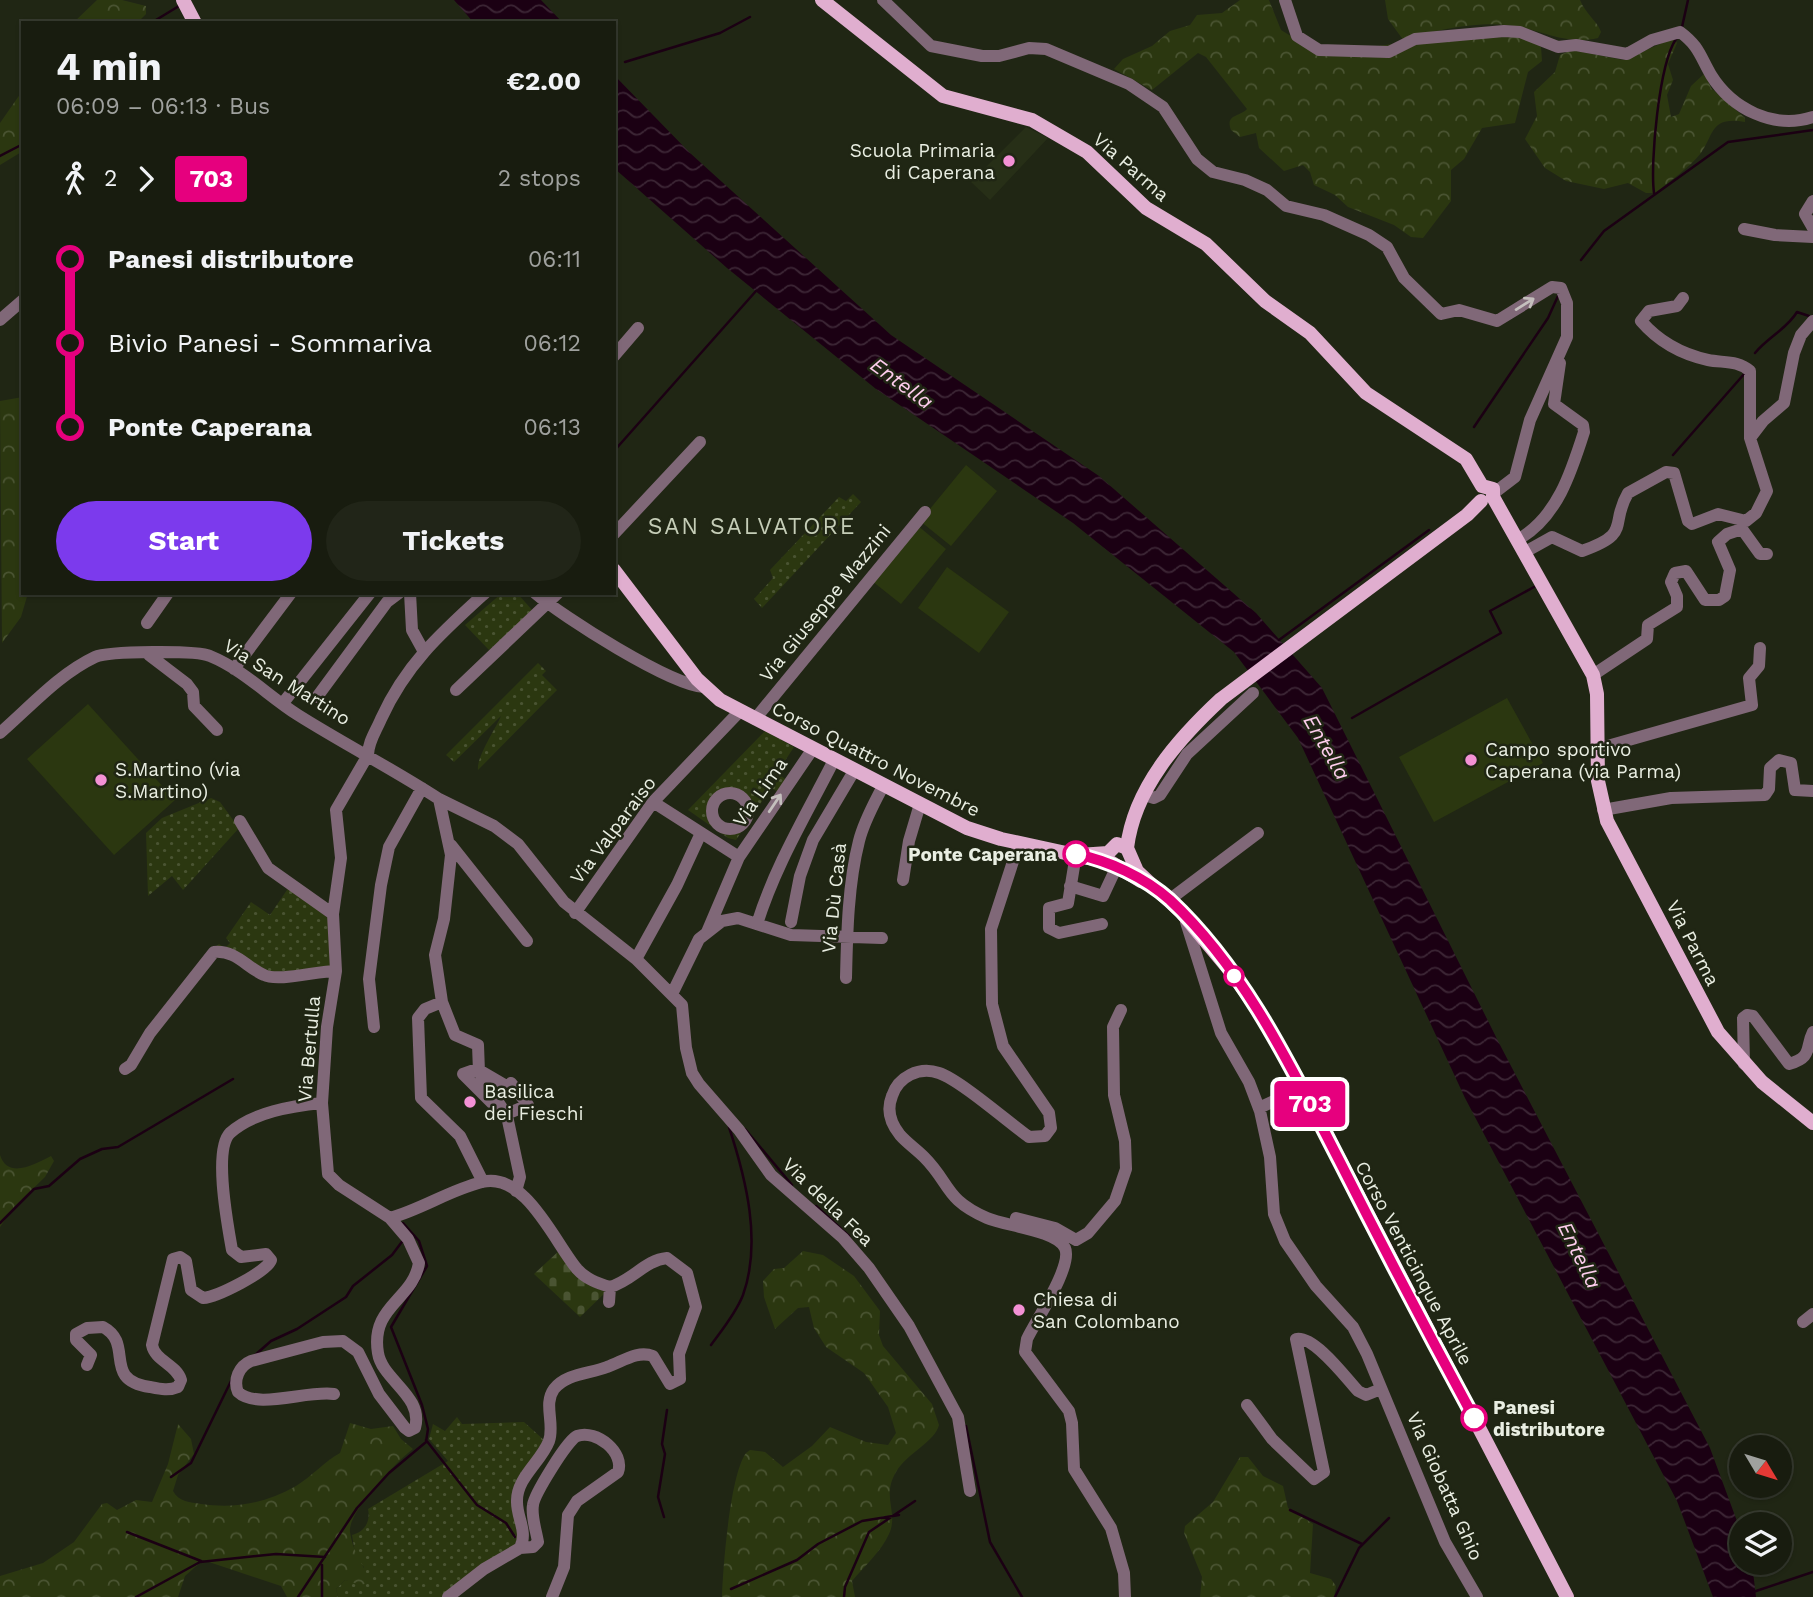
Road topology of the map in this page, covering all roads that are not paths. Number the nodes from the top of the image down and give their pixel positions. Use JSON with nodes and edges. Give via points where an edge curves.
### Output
{"nodes":[{"id":1,"x":822,"y":0,"type":"edge"},
{"id":2,"x":883,"y":0,"type":"edge"},
{"id":3,"x":1285,"y":0,"type":"edge"},
{"id":4,"x":183,"y":1,"type":"edge"},
{"id":5,"x":194,"y":21,"type":"edge"},
{"id":6,"x":1813,"y":117,"type":"edge"},
{"id":7,"x":1813,"y":201,"type":"edge"},
{"id":8,"x":1813,"y":228,"type":"edge"},
{"id":9,"x":1744,"y":229,"type":"dead end"},
{"id":10,"x":1813,"y":237,"type":"edge"},
{"id":11,"x":1683,"y":298,"type":"dead end"},
{"id":12,"x":21,"y":302,"type":"edge"},
{"id":13,"x":0,"y":320,"type":"edge"},
{"id":14,"x":1813,"y":320,"type":"edge"},
{"id":15,"x":638,"y":328,"type":"dead end"},
{"id":16,"x":1564,"y":344,"type":"junction"},
{"id":17,"x":616,"y":354,"type":"edge"},
{"id":18,"x":1750,"y":438,"type":"junction"},
{"id":19,"x":700,"y":442,"type":"dead end"},
{"id":20,"x":1488,"y":494,"type":"junction"},
{"id":21,"x":925,"y":512,"type":"dead end"},
{"id":22,"x":616,"y":532,"type":"edge"},
{"id":23,"x":1522,"y":546,"type":"junction"},
{"id":24,"x":1767,"y":554,"type":"dead end"},
{"id":25,"x":616,"y":573,"type":"edge"},
{"id":26,"x":167,"y":595,"type":"edge"},
{"id":27,"x":290,"y":595,"type":"edge"},
{"id":28,"x":368,"y":595,"type":"edge"},
{"id":29,"x":395,"y":595,"type":"edge"},
{"id":30,"x":410,"y":595,"type":"edge"},
{"id":31,"x":483,"y":595,"type":"edge"},
{"id":32,"x":537,"y":595,"type":"edge"},
{"id":33,"x":556,"y":595,"type":"edge"},
{"id":34,"x":547,"y":603,"type":"junction"},
{"id":35,"x":147,"y":623,"type":"dead end"},
{"id":36,"x":1760,"y":648,"type":"dead end"},
{"id":37,"x":423,"y":650,"type":"junction"},
{"id":38,"x":676,"y":652,"type":"junction"},
{"id":39,"x":149,"y":655,"type":"junction"},
{"id":40,"x":648,"y":663,"type":"junction"},
{"id":41,"x":662,"y":665,"type":"junction"},
{"id":42,"x":234,"y":669,"type":"junction"},
{"id":43,"x":693,"y":674,"type":"junction"},
{"id":44,"x":1593,"y":675,"type":"junction"},
{"id":45,"x":704,"y":687,"type":"junction"},
{"id":46,"x":456,"y":690,"type":"dead end"},
{"id":47,"x":1253,"y":693,"type":"dead end"},
{"id":48,"x":317,"y":697,"type":"dead end"},
{"id":49,"x":283,"y":703,"type":"junction"},
{"id":50,"x":740,"y":711,"type":"junction"},
{"id":51,"x":755,"y":719,"type":"junction"},
{"id":52,"x":217,"y":730,"type":"dead end"},
{"id":53,"x":0,"y":733,"type":"edge"},
{"id":54,"x":1597,"y":748,"type":"junction"},
{"id":55,"x":812,"y":750,"type":"junction"},
{"id":56,"x":368,"y":755,"type":"junction"},
{"id":57,"x":834,"y":760,"type":"junction"},
{"id":58,"x":854,"y":771,"type":"junction"},
{"id":59,"x":883,"y":786,"type":"junction"},
{"id":60,"x":422,"y":788,"type":"junction"},
{"id":61,"x":1813,"y":790,"type":"edge"},
{"id":62,"x":1145,"y":795,"type":"junction"},
{"id":63,"x":439,"y":799,"type":"junction"},
{"id":64,"x":653,"y":802,"type":"junction"},
{"id":65,"x":920,"y":804,"type":"junction"},
{"id":66,"x":1603,"y":810,"type":"junction"},
{"id":67,"x":240,"y":821,"type":"dead end"},
{"id":68,"x":701,"y":833,"type":"junction"},
{"id":69,"x":1258,"y":833,"type":"dead end"},
{"id":70,"x":1019,"y":844,"type":"junction"},
{"id":71,"x":450,"y":845,"type":"junction"},
{"id":72,"x":1077,"y":854,"type":"junction"},
{"id":73,"x":1118,"y":855,"type":"junction"},
{"id":74,"x":739,"y":856,"type":"junction"},
{"id":75,"x":775,"y":880,"type":"junction"},
{"id":76,"x":903,"y":880,"type":"dead end"},
{"id":77,"x":798,"y":885,"type":"junction"},
{"id":78,"x":1070,"y":886,"type":"junction"},
{"id":79,"x":1157,"y":890,"type":"joint"},
{"id":80,"x":1169,"y":900,"type":"junction"},
{"id":81,"x":576,"y":913,"type":"junction"},
{"id":82,"x":1182,"y":913,"type":"junction"},
{"id":83,"x":333,"y":914,"type":"junction"},
{"id":84,"x":791,"y":922,"type":"dead end"},
{"id":85,"x":757,"y":924,"type":"junction"},
{"id":86,"x":1102,"y":924,"type":"dead end"},
{"id":87,"x":707,"y":932,"type":"junction"},
{"id":88,"x":847,"y":938,"type":"junction"},
{"id":89,"x":883,"y":938,"type":"dead end"},
{"id":90,"x":527,"y":942,"type":"dead end"},
{"id":91,"x":1215,"y":951,"type":"junction"},
{"id":92,"x":1198,"y":958,"type":"junction"},
{"id":93,"x":636,"y":959,"type":"junction"},
{"id":94,"x":336,"y":971,"type":"junction"},
{"id":95,"x":846,"y":978,"type":"dead end"},
{"id":96,"x":1205,"y":985,"type":"junction"},
{"id":97,"x":672,"y":994,"type":"junction"},
{"id":98,"x":442,"y":1002,"type":"junction"},
{"id":99,"x":1121,"y":1010,"type":"dead end"},
{"id":100,"x":374,"y":1027,"type":"dead end"},
{"id":101,"x":1813,"y":1032,"type":"edge"},
{"id":102,"x":1744,"y":1064,"type":"junction"},
{"id":103,"x":125,"y":1069,"type":"dead end"},
{"id":104,"x":479,"y":1072,"type":"junction"},
{"id":105,"x":1302,"y":1087,"type":"junction"},
{"id":106,"x":322,"y":1103,"type":"junction"},
{"id":107,"x":1259,"y":1108,"type":"junction"},
{"id":108,"x":503,"y":1110,"type":"junction"},
{"id":109,"x":1813,"y":1123,"type":"edge"},
{"id":110,"x":483,"y":1182,"type":"junction"},
{"id":111,"x":516,"y":1191,"type":"junction"},
{"id":112,"x":988,"y":1218,"type":"junction"},
{"id":113,"x":390,"y":1219,"type":"junction"},
{"id":114,"x":610,"y":1287,"type":"junction"},
{"id":115,"x":609,"y":1303,"type":"dead end"},
{"id":116,"x":1813,"y":1314,"type":"edge"},
{"id":117,"x":1802,"y":1322,"type":"dead end"},
{"id":118,"x":87,"y":1365,"type":"dead end"},
{"id":119,"x":1381,"y":1389,"type":"junction"},
{"id":120,"x":334,"y":1394,"type":"dead end"},
{"id":121,"x":1247,"y":1405,"type":"dead end"},
{"id":122,"x":971,"y":1491,"type":"dead end"},
{"id":123,"x":520,"y":1548,"type":"junction"},
{"id":124,"x":449,"y":1597,"type":"edge"},
{"id":125,"x":552,"y":1597,"type":"edge"},
{"id":126,"x":1125,"y":1597,"type":"edge"},
{"id":127,"x":1477,"y":1597,"type":"edge"},
{"id":128,"x":1567,"y":1597,"type":"edge"}],
"edges":[{"from":1,"to":20,"type":"main road","name":"Via Parma","via":[[943,96],[1032,120],[1080,147],[1146,208],[1206,244],[1265,301],[1310,333],[1366,393],[1466,459]]},
{"from":2,"to":16,"type":"street","one_way":true,"via":[[931,46],[982,56],[1046,49],[1129,84],[1163,107],[1197,159],[1213,172],[1267,190],[1297,210],[1324,215],[1387,247],[1404,278],[1441,314],[1464,312],[1497,321],[1558,287],[1567,303]]},
{"from":3,"to":6,"type":"street","via":[[1297,36],[1319,50],[1389,52],[1415,39],[1504,31],[1520,32],[1558,47],[1627,54],[1652,40],[1681,32],[1696,44],[1712,77],[1742,107],[1761,117],[1790,122]]},
{"from":4,"to":5,"type":"main road"},
{"from":7,"to":8,"type":"street","via":[[1805,214]]},
{"from":9,"to":10,"type":"street"},
{"from":11,"to":18,"type":"street","via":[[1677,306],[1649,311],[1641,321],[1674,349],[1743,365],[1750,371]]},
{"from":12,"to":13,"type":"street"},
{"from":14,"to":18,"type":"street","via":[[1794,353],[1784,403]]},
{"from":15,"to":17,"type":"street"},
{"from":16,"to":20,"type":"street","via":[[1530,420],[1515,477]]},
{"from":16,"to":23,"type":"street","via":[[1553,399],[1583,425],[1584,432],[1559,496]]},
{"from":18,"to":23,"type":"street","via":[[1767,491],[1756,513],[1746,521],[1718,514],[1692,524],[1671,471],[1628,493],[1620,524],[1604,541],[1582,551],[1552,537]]},
{"from":19,"to":22,"type":"street"},
{"from":20,"to":23,"type":"main road","name":"Via Parma"},
{"from":20,"to":62,"type":"main road","via":[[1467,515],[1222,699],[1177,743]]},
{"from":21,"to":51,"type":"street","name":"Via Giuseppe Mazzini"},
{"from":23,"to":44,"type":"main road","name":"Via Parma"},
{"from":24,"to":44,"type":"street","via":[[1760,554],[1742,528],[1727,534],[1718,542],[1730,570],[1725,596],[1705,600],[1686,571],[1675,573],[1671,582],[1677,607],[1648,625],[1642,643]]},
{"from":25,"to":38,"type":"main road","name":"Corso Quattro Novembre"},
{"from":26,"to":35,"type":"street"},
{"from":27,"to":42,"type":"street"},
{"from":28,"to":49,"type":"street"},
{"from":29,"to":48,"type":"street"},
{"from":30,"to":37,"type":"street","via":[[412,630]]},
{"from":31,"to":37,"type":"street","name":"Via Bertulla"},
{"from":32,"to":34,"type":"street"},
{"from":33,"to":34,"type":"street"},
{"from":34,"to":40,"type":"street","via":[[570,621]]},
{"from":34,"to":46,"type":"street"},
{"from":36,"to":54,"type":"street","via":[[1759,666],[1749,678],[1752,705]]},
{"from":37,"to":56,"type":"street","name":"Via Bertulla","via":[[393,692]]},
{"from":38,"to":41,"type":"street"},
{"from":38,"to":43,"type":"main road","name":"Corso Quattro Novembre"},
{"from":39,"to":42,"type":"street","name":"Via San Martino","via":[[196,651]]},
{"from":39,"to":52,"type":"street","via":[[187,684],[194,706]]},
{"from":39,"to":53,"type":"street","name":"Via San Martino","via":[[112,652],[97,656],[76,668]]},
{"from":40,"to":41,"type":"street"},
{"from":40,"to":45,"type":"street","via":[[682,682]]},
{"from":41,"to":43,"type":"street"},
{"from":42,"to":49,"type":"street","name":"Via San Martino"},
{"from":43,"to":45,"type":"main road","name":"Corso Quattro Novembre"},
{"from":44,"to":54,"type":"main road","name":"Via Parma"},
{"from":45,"to":50,"type":"main road","name":"Corso Quattro Novembre"},
{"from":47,"to":62,"type":"street","via":[[1187,754],[1160,795]]},
{"from":49,"to":56,"type":"street","name":"Via San Martino"},
{"from":50,"to":51,"type":"main road","name":"Corso Quattro Novembre"},
{"from":50,"to":64,"type":"street","name":"Via Valparaiso"},
{"from":51,"to":55,"type":"main road","name":"Corso Quattro Novembre"},
{"from":54,"to":66,"type":"main road","name":"Via Parma"},
{"from":55,"to":57,"type":"main road","name":"Corso Quattro Novembre"},
{"from":74,"to":55,"type":"street","name":"Via Lima","one_way":true},
{"from":56,"to":60,"type":"street","name":"Via San Martino"},
{"from":56,"to":83,"type":"street","name":"Via Bertulla","via":[[335,810],[341,858]]},
{"from":57,"to":58,"type":"main road","name":"Corso Quattro Novembre"},
{"from":57,"to":75,"type":"street","via":[[795,831]]},
{"from":58,"to":59,"type":"main road","name":"Corso Quattro Novembre"},
{"from":58,"to":77,"type":"street","via":[[813,840]]},
{"from":59,"to":65,"type":"main road","name":"Corso Quattro Novembre"},
{"from":59,"to":88,"type":"street","name":"Via Dù Casà","via":[[859,841]]},
{"from":60,"to":63,"type":"street","name":"Via della Fea"},
{"from":60,"to":100,"type":"street","via":[[389,847],[381,885],[369,979]]},
{"from":61,"to":66,"type":"street","via":[[1795,790],[1791,763],[1779,760],[1770,768],[1765,794],[1671,798]]},
{"from":62,"to":73,"type":"main road"},
{"from":63,"to":71,"type":"street"},
{"from":63,"to":81,"type":"street","name":"Via della Fea","via":[[494,826],[518,844]]},
{"from":64,"to":68,"type":"street"},
{"from":64,"to":81,"type":"street","name":"Via Valparaiso"},
{"from":65,"to":70,"type":"main road","name":"Corso Quattro Novembre","via":[[967,828]]},
{"from":65,"to":76,"type":"street"},
{"from":66,"to":102,"type":"main road","name":"Via Parma","via":[[1718,1032]]},
{"from":67,"to":83,"type":"street","via":[[268,867]]},
{"from":68,"to":74,"type":"street"},
{"from":68,"to":93,"type":"street"},
{"from":69,"to":80,"type":"street"},
{"from":70,"to":72,"type":"main road","name":"Corso Quattro Novembre"},
{"from":70,"to":112,"type":"street","via":[[991,929],[992,1004],[1003,1046],[1049,1113],[1051,1128],[1040,1138],[1029,1137],[937,1072],[912,1074],[894,1090],[889,1102],[894,1127],[925,1158],[950,1195]]},
{"from":71,"to":90,"type":"street"},
{"from":71,"to":98,"type":"street","via":[[444,919],[435,955]]},
{"from":72,"to":73,"type":"main road","name":"Corso Quattro Novembre"},
{"from":72,"to":78,"type":"street"},
{"from":73,"to":78,"type":"street","via":[[1103,896]]},
{"from":73,"to":79,"type":"main road","name":"Corso Quattro Novembre"},
{"from":74,"to":87,"type":"street","name":"Via Lima"},
{"from":75,"to":77,"type":"street","via":[[790,889]]},
{"from":75,"to":85,"type":"street","via":[[768,887]]},
{"from":77,"to":84,"type":"street"},
{"from":78,"to":86,"type":"street","via":[[1068,903],[1048,911],[1049,928],[1059,933]]},
{"from":79,"to":80,"type":"main road","name":"Corso Venticinque Aprile"},
{"from":80,"to":82,"type":"main road","name":"Corso Venticinque Aprile"},
{"from":81,"to":93,"type":"street","name":"Via della Fea"},
{"from":82,"to":91,"type":"main road","name":"Corso Venticinque Aprile"},
{"from":82,"to":92,"type":"street","name":"Via Giobatta Ghio"},
{"from":83,"to":94,"type":"street","name":"Via Bertulla"},
{"from":85,"to":87,"type":"street","via":[[738,918],[722,921]]},
{"from":85,"to":88,"type":"street","via":[[791,935]]},
{"from":87,"to":97,"type":"street","name":"Via Lima","via":[[699,939]]},
{"from":88,"to":89,"type":"street"},
{"from":88,"to":95,"type":"street","name":"Via Dù Casà"},
{"from":91,"to":92,"type":"street"},
{"from":91,"to":96,"type":"street"},
{"from":91,"to":105,"type":"main road","name":"Corso Venticinque Aprile","via":[[1260,1013]]},
{"from":92,"to":96,"type":"street","name":"Via Giobatta Ghio"},
{"from":93,"to":97,"type":"street","name":"Via della Fea"},
{"from":94,"to":103,"type":"street","via":[[265,976],[240,958],[214,952]]},
{"from":94,"to":106,"type":"street","name":"Via Bertulla"},
{"from":96,"to":107,"type":"street","name":"Via Giobatta Ghio","via":[[1221,1033]]},
{"from":97,"to":122,"type":"street","name":"Via della Fea","via":[[682,1005],[686,1048],[699,1084],[771,1175],[843,1238],[909,1326],[958,1417]]},
{"from":98,"to":104,"type":"street","via":[[455,1035],[478,1045]]},
{"from":98,"to":110,"type":"street","via":[[425,1009],[418,1018],[421,1098],[460,1136]]},
{"from":99,"to":112,"type":"street","via":[[1113,1027],[1114,1095],[1126,1169],[1115,1201],[1088,1233],[1076,1240],[1055,1228],[1007,1216],[991,1213]]},
{"from":101,"to":102,"type":"street","via":[[1810,1050],[1789,1064],[1747,1014],[1743,1018]]},
{"from":102,"to":109,"type":"main road","name":"Via Parma"},
{"from":104,"to":108,"type":"street"},
{"from":104,"to":108,"type":"street","via":[[508,1087],[511,1083],[528,1105],[509,1113]]},
{"from":105,"to":107,"type":"street"},
{"from":105,"to":128,"type":"main road","name":"Corso Venticinque Aprile"},
{"from":106,"to":113,"type":"street","name":"Via Bertulla","via":[[328,1174]]},
{"from":106,"to":118,"type":"street","via":[[291,1106],[230,1133],[222,1173],[232,1250],[241,1257],[262,1254],[271,1260],[267,1268],[227,1291],[203,1298],[191,1290],[186,1261],[173,1259],[152,1345],[156,1355],[180,1374],[178,1387],[169,1390],[127,1380],[117,1341],[103,1327],[76,1334],[91,1355]]},
{"from":107,"to":119,"type":"street","name":"Via Giobatta Ghio","via":[[1270,1157],[1274,1214],[1284,1241],[1353,1327]]},
{"from":108,"to":111,"type":"street","via":[[520,1177]]},
{"from":110,"to":111,"type":"street"},
{"from":110,"to":113,"type":"street"},
{"from":111,"to":114,"type":"street","via":[[538,1213],[577,1268],[591,1281]]},
{"from":112,"to":126,"type":"street","via":[[1050,1236],[1066,1250],[1066,1265],[1027,1339],[1025,1352],[1066,1404],[1072,1423],[1074,1469],[1111,1528],[1124,1573]]},
{"from":113,"to":120,"type":"street","name":"Via Bertulla","via":[[408,1239],[419,1263],[379,1324],[378,1355],[414,1407],[415,1428],[405,1428],[379,1394],[358,1352],[343,1341],[256,1359],[245,1364],[236,1383],[238,1392],[252,1401],[316,1392]]},
{"from":114,"to":115,"type":"street"},
{"from":114,"to":123,"type":"street","via":[[625,1283],[654,1259],[667,1258],[687,1273],[695,1307],[679,1354],[680,1380],[670,1384],[653,1356],[642,1354],[567,1378],[555,1389],[549,1400],[548,1444],[520,1484],[516,1501],[524,1532]]},
{"from":116,"to":117,"type":"street"},
{"from":119,"to":121,"type":"street","via":[[1366,1395],[1358,1391],[1316,1345],[1296,1339],[1324,1463],[1322,1476],[1314,1479],[1272,1439]]},
{"from":119,"to":127,"type":"street","name":"Via Giobatta Ghio","via":[[1445,1542]]},
{"from":123,"to":124,"type":"street"},
{"from":123,"to":125,"type":"street","via":[[538,1542],[534,1495],[571,1440],[583,1436],[607,1444],[620,1457],[618,1472],[577,1501],[568,1515],[564,1567]]}]}
